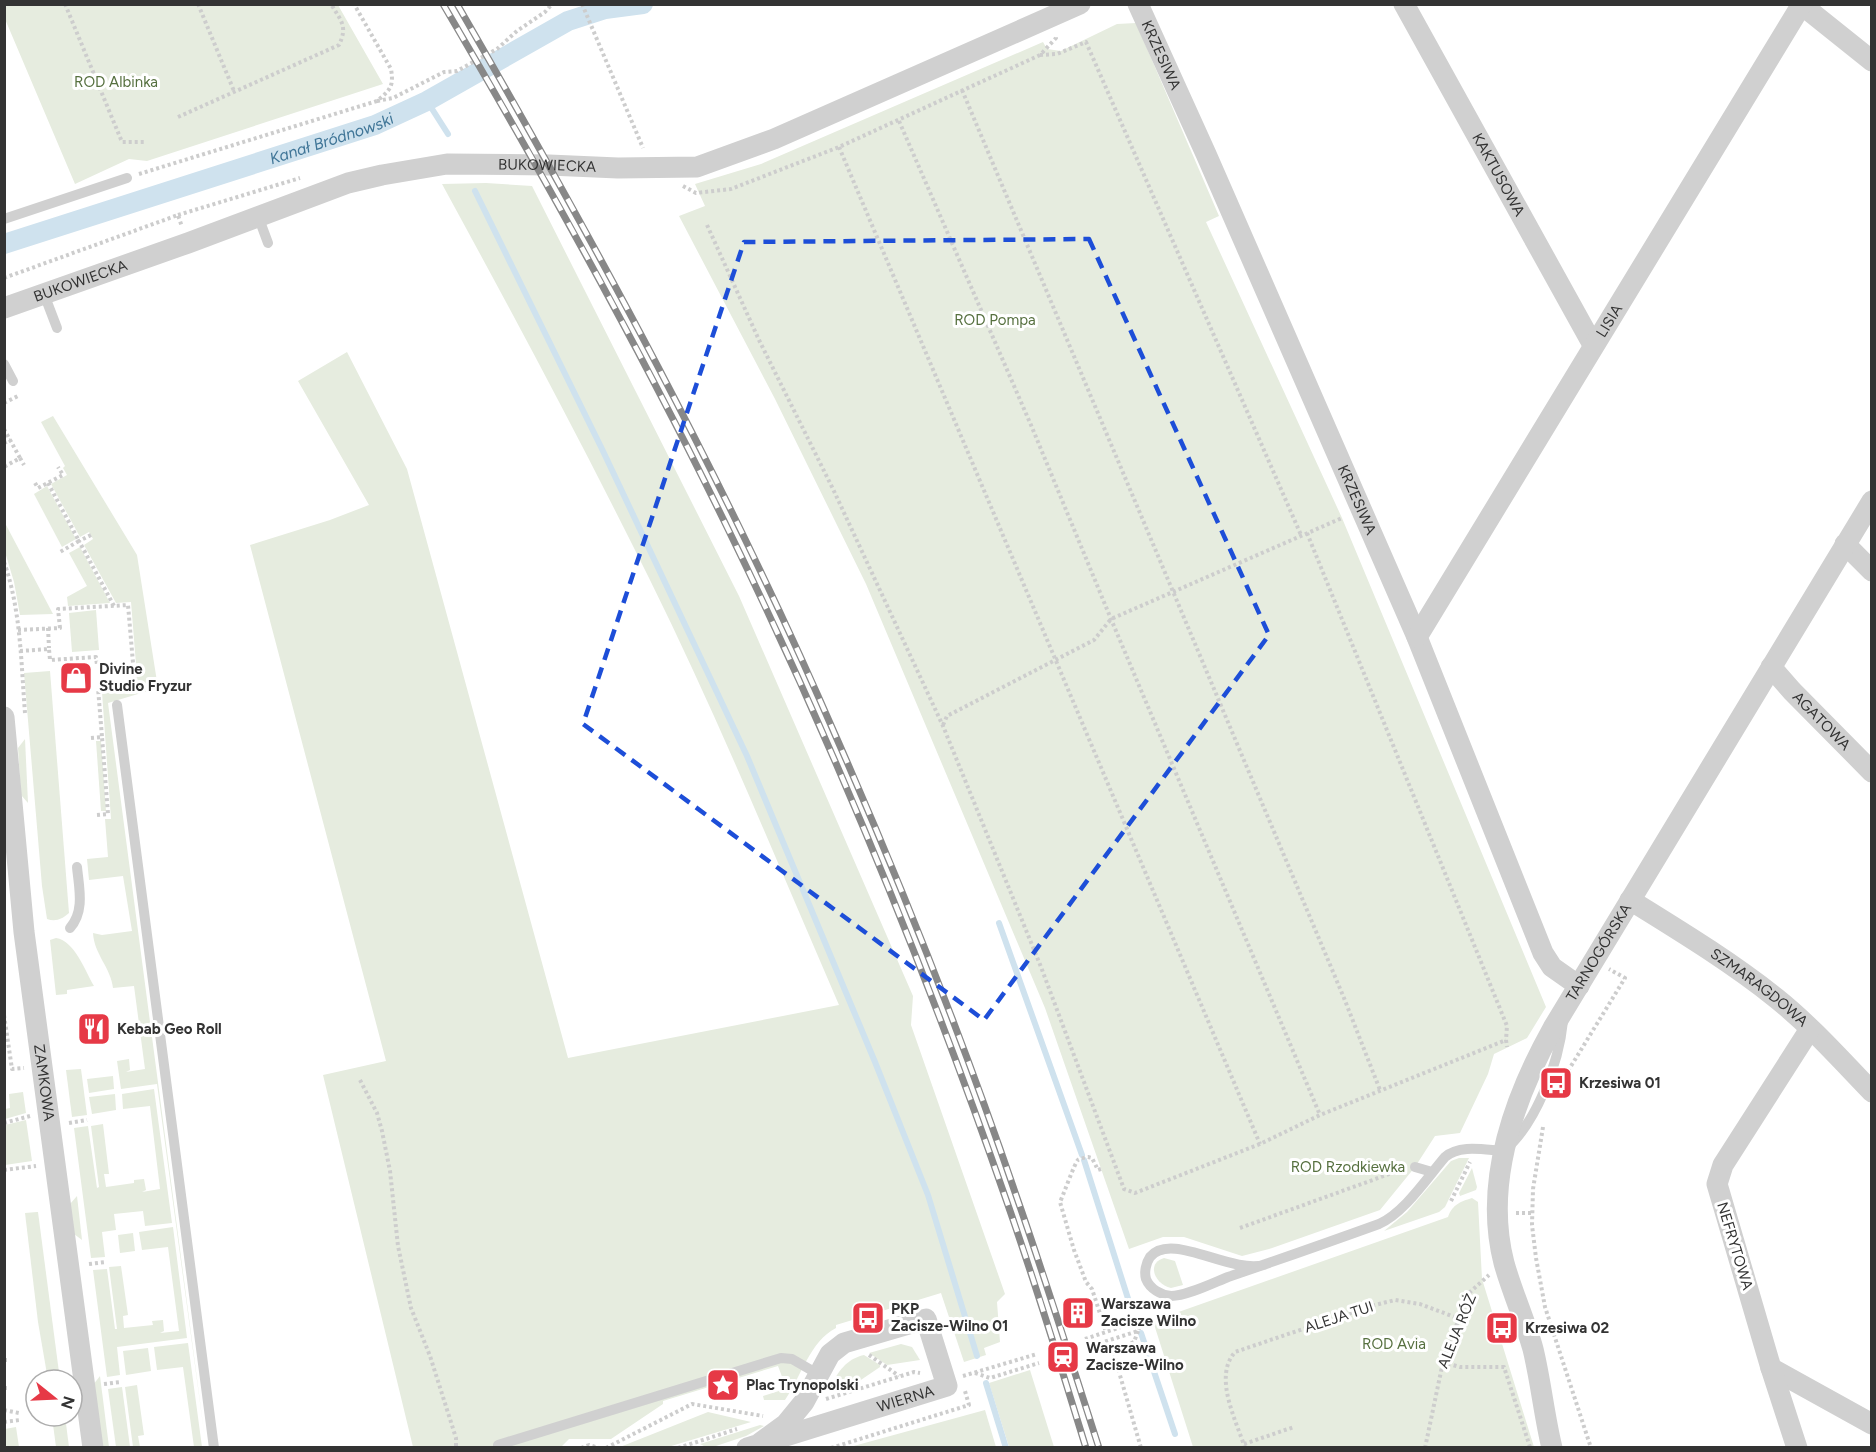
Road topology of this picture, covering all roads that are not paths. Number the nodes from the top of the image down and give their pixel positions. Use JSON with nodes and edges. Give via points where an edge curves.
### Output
{"nodes":[{"id":1,"x":1080,"y":4,"type":"edge"},
{"id":2,"x":1138,"y":4,"type":"edge"},
{"id":3,"x":1404,"y":4,"type":"edge"},
{"id":4,"x":1802,"y":5,"type":"edge"},
{"id":5,"x":1872,"y":61,"type":"edge"},
{"id":6,"x":127,"y":178,"type":"road end"},
{"id":7,"x":258,"y":216,"type":"junction"},
{"id":8,"x":4,"y":219,"type":"edge"},
{"id":9,"x":268,"y":243,"type":"dead end"},
{"id":10,"x":44,"y":294,"type":"junction"},
{"id":11,"x":4,"y":308,"type":"edge"},
{"id":12,"x":57,"y":328,"type":"dead end"},
{"id":13,"x":1593,"y":345,"type":"junction"},
{"id":14,"x":4,"y":364,"type":"edge"},
{"id":15,"x":14,"y":381,"type":"dead end"},
{"id":16,"x":1872,"y":501,"type":"edge"},
{"id":17,"x":1845,"y":544,"type":"junction"},
{"id":18,"x":1872,"y":571,"type":"edge"},
{"id":19,"x":1417,"y":636,"type":"junction"},
{"id":20,"x":1772,"y":667,"type":"junction"},
{"id":21,"x":117,"y":705,"type":"dead end"},
{"id":22,"x":4,"y":717,"type":"edge"},
{"id":23,"x":1872,"y":772,"type":"edge"},
{"id":24,"x":77,"y":867,"type":"dead end"},
{"id":25,"x":1630,"y":900,"type":"junction"},
{"id":26,"x":70,"y":928,"type":"dead end"},
{"id":27,"x":14,"y":933,"type":"edge"},
{"id":28,"x":1579,"y":986,"type":"junction"},
{"id":29,"x":1810,"y":1029,"type":"junction"},
{"id":30,"x":1872,"y":1092,"type":"edge"},
{"id":31,"x":1504,"y":1151,"type":"junction"},
{"id":32,"x":1415,"y":1167,"type":"road end"},
{"id":33,"x":1432,"y":1172,"type":"junction"},
{"id":34,"x":1264,"y":1265,"type":"junction"},
{"id":35,"x":1771,"y":1368,"type":"junction"},
{"id":36,"x":821,"y":1384,"type":"junction"},
{"id":37,"x":1872,"y":1424,"type":"edge"},
{"id":38,"x":498,"y":1445,"type":"dead end"},
{"id":39,"x":753,"y":1445,"type":"edge"},
{"id":40,"x":93,"y":1448,"type":"edge"},
{"id":41,"x":214,"y":1448,"type":"edge"},
{"id":42,"x":1552,"y":1448,"type":"edge"},
{"id":43,"x":1797,"y":1448,"type":"edge"}],
"edges":[{"from":1,"to":7,"type":"street","name":"BUKOWIECKA","via":[[1054,22],[774,139],[697,167],[438,165],[348,183]]},
{"from":2,"to":19,"type":"street","name":"KRZESIWA","via":[[1206,154],[1351,513]]},
{"from":3,"to":13,"type":"street","name":"KAKTUSOWA"},
{"from":4,"to":5,"type":"street"},
{"from":4,"to":13,"type":"street","name":"LISIA"},
{"from":6,"to":8,"type":"lane"},
{"from":7,"to":9,"type":"lane"},
{"from":7,"to":10,"type":"street","name":"BUKOWIECKA"},
{"from":10,"to":11,"type":"street","name":"BUKOWIECKA"},
{"from":10,"to":12,"type":"lane"},
{"from":13,"to":19,"type":"street","name":"LISIA"},
{"from":14,"to":15,"type":"lane"},
{"from":16,"to":17,"type":"street","name":"TARNOGÓRSKA"},
{"from":17,"to":18,"type":"street"},
{"from":17,"to":20,"type":"street","name":"TARNOGÓRSKA"},
{"from":19,"to":28,"type":"street","name":"KRZESIWA","via":[[1543,953],[1552,967]]},
{"from":20,"to":23,"type":"street","name":"AGATOWA"},
{"from":20,"to":25,"type":"street","name":"TARNOGÓRSKA"},
{"from":21,"to":41,"type":"lane"},
{"from":22,"to":27,"type":"street","name":"ZAMKOWA"},
{"from":24,"to":26,"type":"lane","via":[[80,907]]},
{"from":25,"to":28,"type":"street","name":"TARNOGÓRSKA"},
{"from":25,"to":29,"type":"street","name":"SZMARAGDOWA","via":[[1731,964]]},
{"from":27,"to":40,"type":"street","name":"ZAMKOWA"},
{"from":28,"to":31,"type":"street","name":"TARNOGÓRSKA","via":[[1535,1062]]},
{"from":29,"to":30,"type":"street","name":"SZMARAGDOWA"},
{"from":29,"to":35,"type":"street","name":"NEFRYTOWA","via":[[1724,1165],[1717,1184]]},
{"from":31,"to":33,"type":"lane","via":[[1457,1150],[1445,1156]]},
{"from":31,"to":42,"type":"street","name":"TARNOGÓRSKA","via":[[1498,1212],[1500,1245],[1533,1351]]},
{"from":32,"to":33,"type":"lane"},
{"from":33,"to":34,"type":"lane","via":[[1387,1221]]},
{"from":34,"to":34,"type":"lane","via":[[1238,1266],[1170,1248],[1151,1256],[1145,1272],[1155,1291],[1175,1296]]},
{"from":35,"to":37,"type":"street"},
{"from":35,"to":43,"type":"street","name":"NEFRYTOWA"},
{"from":36,"to":38,"type":"lane","via":[[792,1359],[781,1358]]},
{"from":36,"to":39,"type":"street","name":"WIERNA","via":[[786,1424]]},
{"from":36,"to":39,"type":"street","name":"WIERNA","via":[[830,1354],[844,1343],[926,1319],[947,1386]]}]}
